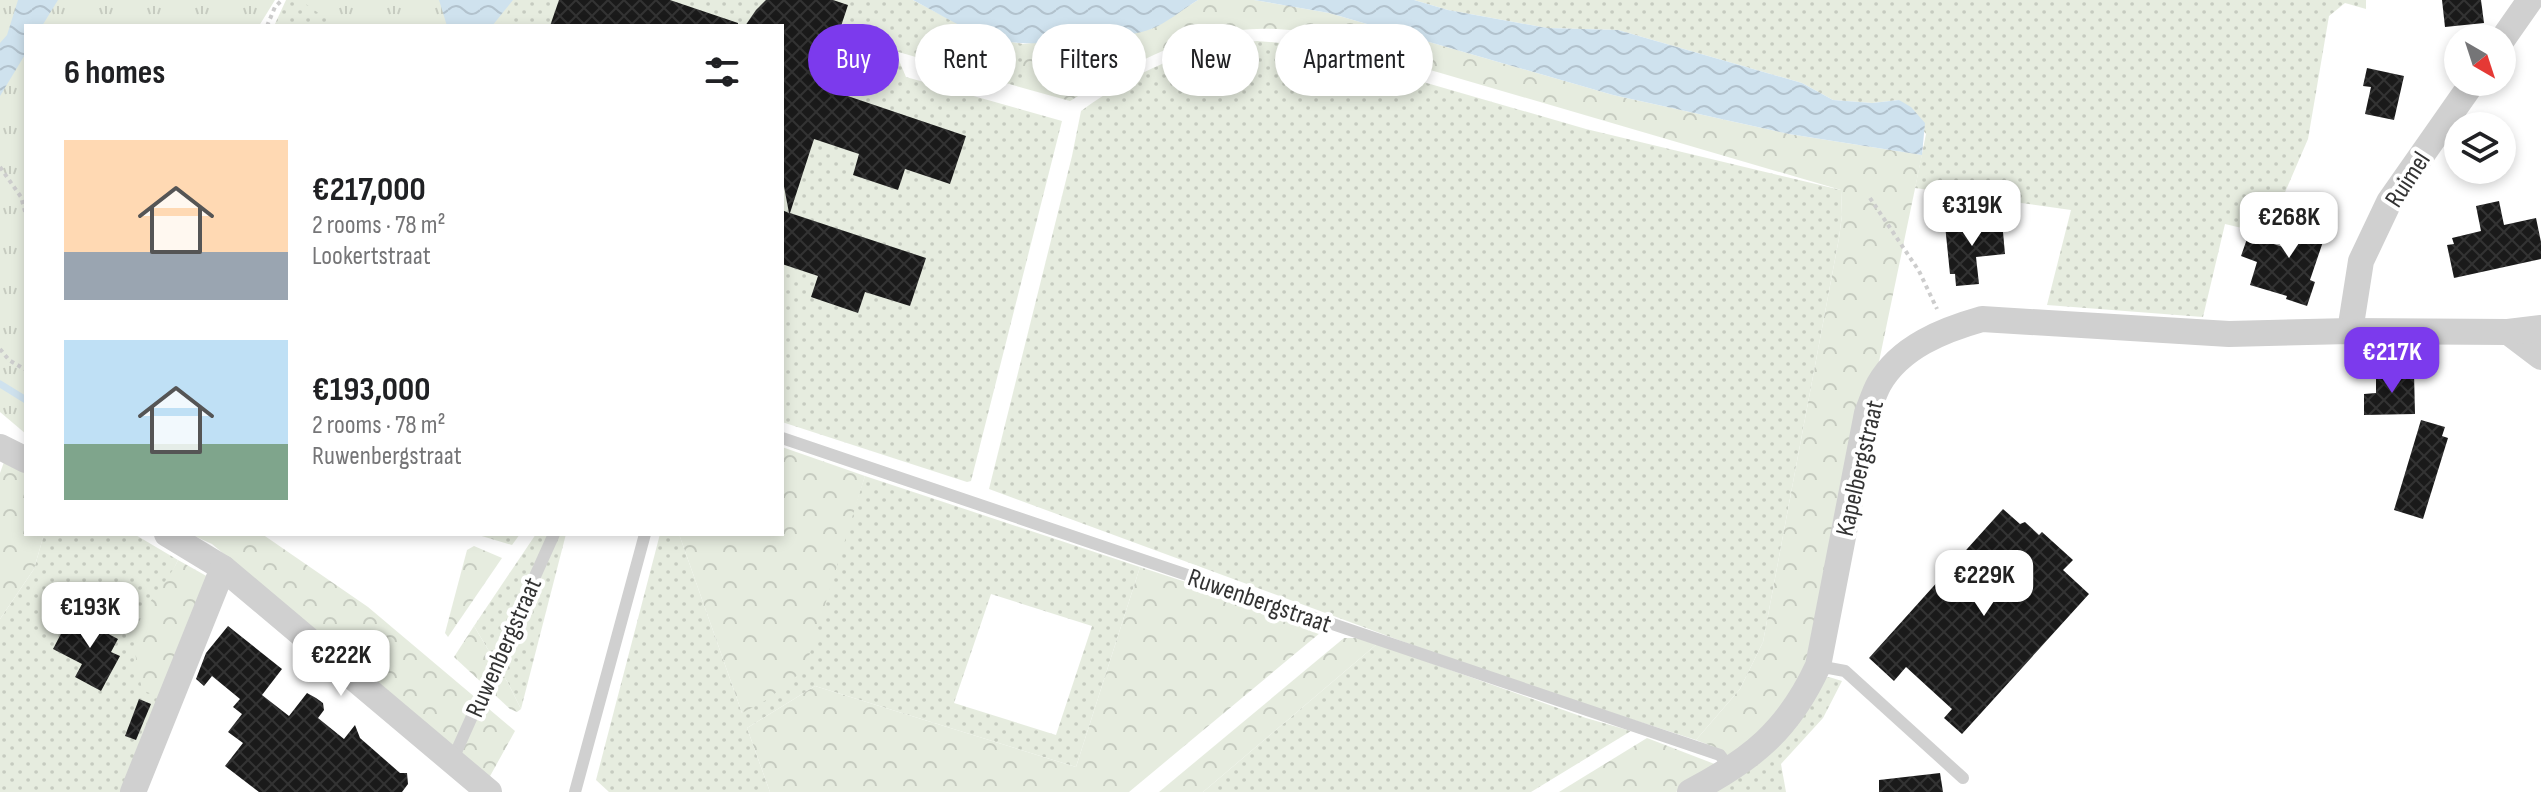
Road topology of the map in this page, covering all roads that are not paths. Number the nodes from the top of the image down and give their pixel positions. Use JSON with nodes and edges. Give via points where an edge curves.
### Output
{"nodes":[{"id":1,"x":2530,"y":0,"type":"edge"},
{"id":2,"x":2513,"y":24,"type":"edge"},
{"id":3,"x":2463,"y":96,"type":"edge"},
{"id":4,"x":2541,"y":328,"type":"edge"},
{"id":5,"x":2350,"y":331,"type":"junction"},
{"id":6,"x":2508,"y":332,"type":"junction"},
{"id":7,"x":2541,"y":357,"type":"edge"},
{"id":8,"x":784,"y":439,"type":"edge"},
{"id":9,"x":0,"y":447,"type":"edge"},
{"id":10,"x":24,"y":459,"type":"edge"},
{"id":11,"x":170,"y":536,"type":"edge"},
{"id":12,"x":553,"y":536,"type":"edge"},
{"id":13,"x":644,"y":536,"type":"edge"},
{"id":14,"x":223,"y":568,"type":"junction"},
{"id":15,"x":1818,"y":666,"type":"junction"},
{"id":16,"x":452,"y":761,"type":"junction"},
{"id":17,"x":1731,"y":771,"type":"junction"},
{"id":18,"x":1963,"y":778,"type":"dead end"},
{"id":19,"x":133,"y":792,"type":"edge"},
{"id":20,"x":489,"y":792,"type":"edge"},
{"id":21,"x":575,"y":792,"type":"edge"},
{"id":22,"x":1690,"y":792,"type":"edge"}],
"edges":[{"from":1,"to":2,"type":"street"},
{"from":3,"to":5,"type":"street","name":"Ruimel","via":[[2389,202],[2361,261]]},
{"from":4,"to":6,"type":"street","name":"Kapelbergstraat"},
{"from":5,"to":6,"type":"street","name":"Kapelbergstraat"},
{"from":5,"to":15,"type":"street","name":"Kapelbergstraat","via":[[2229,334],[1982,319],[1946,330],[1906,353],[1880,383],[1867,413]]},
{"from":6,"to":7,"type":"street"},
{"from":8,"to":17,"type":"lane","name":"Ruwenbergstraat","via":[[1720,755]]},
{"from":9,"to":10,"type":"street"},
{"from":11,"to":14,"type":"street"},
{"from":12,"to":16,"type":"lane","name":"Ruwenbergstraat"},
{"from":13,"to":21,"type":"lane"},
{"from":14,"to":16,"type":"street"},
{"from":14,"to":19,"type":"street"},
{"from":15,"to":17,"type":"street","name":"Kapelbergstraat","via":[[1777,733]]},
{"from":15,"to":18,"type":"lane","via":[[1845,671]]},
{"from":16,"to":20,"type":"street"},
{"from":17,"to":22,"type":"street","name":"Kapelbergstraat"}]}
